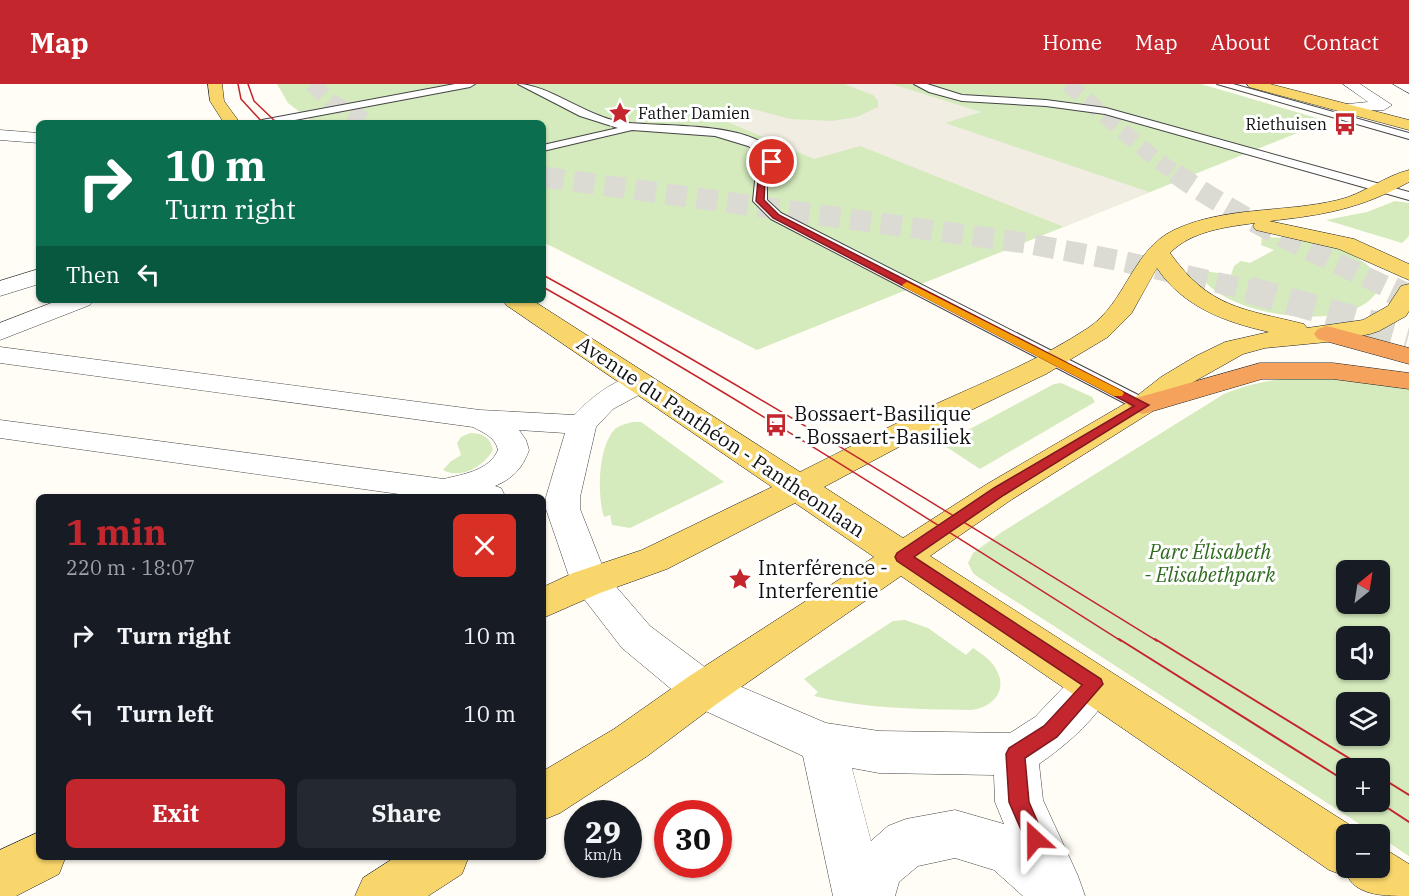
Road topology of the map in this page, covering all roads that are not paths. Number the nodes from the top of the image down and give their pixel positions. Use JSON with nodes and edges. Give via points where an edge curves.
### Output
{"nodes":[{"id":1,"x":215,"y":84,"type":"edge"},
{"id":2,"x":470,"y":84,"type":"edge"},
{"id":3,"x":524,"y":84,"type":"edge"},
{"id":4,"x":919,"y":84,"type":"edge"},
{"id":5,"x":1222,"y":84,"type":"edge"},
{"id":6,"x":1254,"y":84,"type":"edge"},
{"id":7,"x":1400,"y":84,"type":"edge"},
{"id":8,"x":1355,"y":87,"type":"edge"},
{"id":9,"x":1409,"y":88,"type":"edge"},
{"id":10,"x":1406,"y":101,"type":"edge"},
{"id":11,"x":1384,"y":105,"type":"junction"},
{"id":12,"x":1343,"y":108,"type":"junction"},
{"id":13,"x":230,"y":120,"type":"edge"},
{"id":14,"x":278,"y":120,"type":"edge"},
{"id":15,"x":1409,"y":125,"type":"edge"},
{"id":16,"x":637,"y":127,"type":"junction"},
{"id":17,"x":0,"y":135,"type":"edge"},
{"id":18,"x":1409,"y":136,"type":"edge"},
{"id":19,"x":36,"y":138,"type":"edge"},
{"id":20,"x":546,"y":147,"type":"edge"},
{"id":21,"x":1409,"y":175,"type":"edge"},
{"id":22,"x":1383,"y":189,"type":"junction"},
{"id":23,"x":1409,"y":196,"type":"edge"},
{"id":24,"x":1231,"y":221,"type":"junction"},
{"id":25,"x":1158,"y":253,"type":"junction"},
{"id":26,"x":1409,"y":273,"type":"tunnel mouth"},
{"id":27,"x":36,"y":277,"type":"edge"},
{"id":28,"x":0,"y":289,"type":"edge"},
{"id":29,"x":1409,"y":291,"type":"edge"},
{"id":30,"x":73,"y":303,"type":"edge"},
{"id":31,"x":520,"y":303,"type":"edge"},
{"id":32,"x":0,"y":332,"type":"edge"},
{"id":33,"x":1328,"y":334,"type":"junction"},
{"id":34,"x":0,"y":355,"type":"edge"},
{"id":35,"x":1409,"y":356,"type":"edge"},
{"id":36,"x":1050,"y":359,"type":"junction"},
{"id":37,"x":1409,"y":381,"type":"edge"},
{"id":38,"x":640,"y":383,"type":"junction"},
{"id":39,"x":1143,"y":405,"type":"junction"},
{"id":40,"x":480,"y":419,"type":"junction"},
{"id":41,"x":582,"y":425,"type":"junction"},
{"id":42,"x":0,"y":429,"type":"edge"},
{"id":43,"x":796,"y":487,"type":"junction"},
{"id":44,"x":434,"y":489,"type":"junction"},
{"id":45,"x":473,"y":494,"type":"edge"},
{"id":46,"x":553,"y":498,"type":"edge"},
{"id":47,"x":903,"y":557,"type":"junction"},
{"id":48,"x":590,"y":582,"type":"junction"},
{"id":49,"x":546,"y":602,"type":"edge"},
{"id":50,"x":1094,"y":684,"type":"junction"},
{"id":51,"x":703,"y":690,"type":"junction"},
{"id":52,"x":823,"y":743,"type":"junction"},
{"id":53,"x":1016,"y":754,"type":"junction"},
{"id":54,"x":546,"y":794,"type":"edge"},
{"id":55,"x":1336,"y":845,"type":"edge"},
{"id":56,"x":36,"y":859,"type":"edge"},
{"id":57,"x":438,"y":860,"type":"edge"},
{"id":58,"x":0,"y":877,"type":"edge"},
{"id":59,"x":1385,"y":878,"type":"edge"},
{"id":60,"x":1409,"y":894,"type":"edge"},
{"id":61,"x":1060,"y":895,"type":"edge"},
{"id":62,"x":381,"y":896,"type":"edge"},
{"id":63,"x":859,"y":896,"type":"edge"},
{"id":64,"x":869,"y":896,"type":"edge"}],
"edges":[{"from":1,"to":13,"type":"main road","via":[[217,101]]},
{"from":2,"to":14,"type":"lane"},
{"from":3,"to":16,"type":"lane","via":[[590,117]]},
{"from":4,"to":22,"type":"lane","via":[[979,100],[1060,104],[1106,111]]},
{"from":5,"to":18,"type":"lane"},
{"from":6,"to":12,"type":"main road"},
{"from":7,"to":9,"type":"street"},
{"from":8,"to":10,"type":"street"},
{"from":8,"to":11,"type":"street"},
{"from":10,"to":11,"type":"street"},
{"from":11,"to":12,"type":"street"},
{"from":12,"to":15,"type":"main road"},
{"from":16,"to":20,"type":"lane"},
{"from":16,"to":36,"type":"lane","via":[[695,129],[730,136],[764,149],[770,153],[772,162],[761,181],[760,201],[776,216]]},
{"from":17,"to":19,"type":"street"},
{"from":21,"to":22,"type":"main road"},
{"from":22,"to":23,"type":"lane"},
{"from":22,"to":24,"type":"main road","via":[[1337,206]]},
{"from":24,"to":25,"type":"main road","via":[[1179,236]]},
{"from":24,"to":26,"type":"main road","via":[[1346,244]]},
{"from":25,"to":33,"type":"main road","via":[[1184,287],[1213,305],[1252,320]]},
{"from":25,"to":36,"type":"main road","via":[[1116,318],[1101,331]]},
{"from":27,"to":28,"type":"street"},
{"from":29,"to":33,"type":"main road","via":[[1397,310],[1370,326]]},
{"from":30,"to":32,"type":"street"},
{"from":31,"to":38,"type":"main road","name":"Avenue du Panthéon - Pantheonlaan"},
{"from":33,"to":35,"type":"highway"},
{"from":33,"to":39,"type":"main road","via":[[1264,340],[1234,348],[1171,383]]},
{"from":34,"to":40,"type":"street"},
{"from":36,"to":39,"type":"lane"},
{"from":36,"to":43,"type":"main road"},
{"from":37,"to":39,"type":"highway","via":[[1333,371],[1260,371]]},
{"from":38,"to":41,"type":"street","via":[[603,403]]},
{"from":38,"to":43,"type":"main road","name":"Avenue du Panthéon - Pantheonlaan"},
{"from":39,"to":47,"type":"main road","via":[[999,492]]},
{"from":40,"to":41,"type":"street"},
{"from":40,"to":44,"type":"street","via":[[493,424],[513,442],[513,454],[505,467],[471,485]]},
{"from":41,"to":46,"type":"street"},
{"from":42,"to":44,"type":"street"},
{"from":43,"to":47,"type":"main road","name":"Avenue du Panthéon - Pantheonlaan"},
{"from":43,"to":48,"type":"main road","via":[[660,558]]},
{"from":44,"to":45,"type":"street"},
{"from":46,"to":48,"type":"street","via":[[563,509]]},
{"from":47,"to":50,"type":"main road","name":"Avenue du Panthéon - Pantheonlaan"},
{"from":47,"to":51,"type":"main road"},
{"from":48,"to":49,"type":"main road"},
{"from":48,"to":51,"type":"street","via":[[636,637]]},
{"from":50,"to":53,"type":"street","via":[[1050,732]]},
{"from":50,"to":55,"type":"main road","name":"Avenue du Panthéon - Pantheonlaan"},
{"from":51,"to":52,"type":"street"},
{"from":51,"to":54,"type":"main road","via":[[630,743]]},
{"from":52,"to":53,"type":"street","via":[[879,752]]},
{"from":52,"to":63,"type":"street"},
{"from":53,"to":61,"type":"street","via":[[1019,802]]},
{"from":56,"to":58,"type":"main road"},
{"from":57,"to":62,"type":"main road"},
{"from":59,"to":60,"type":"main road"},
{"from":61,"to":64,"type":"street","via":[[1008,850],[955,834],[906,844],[879,866]]}]}
